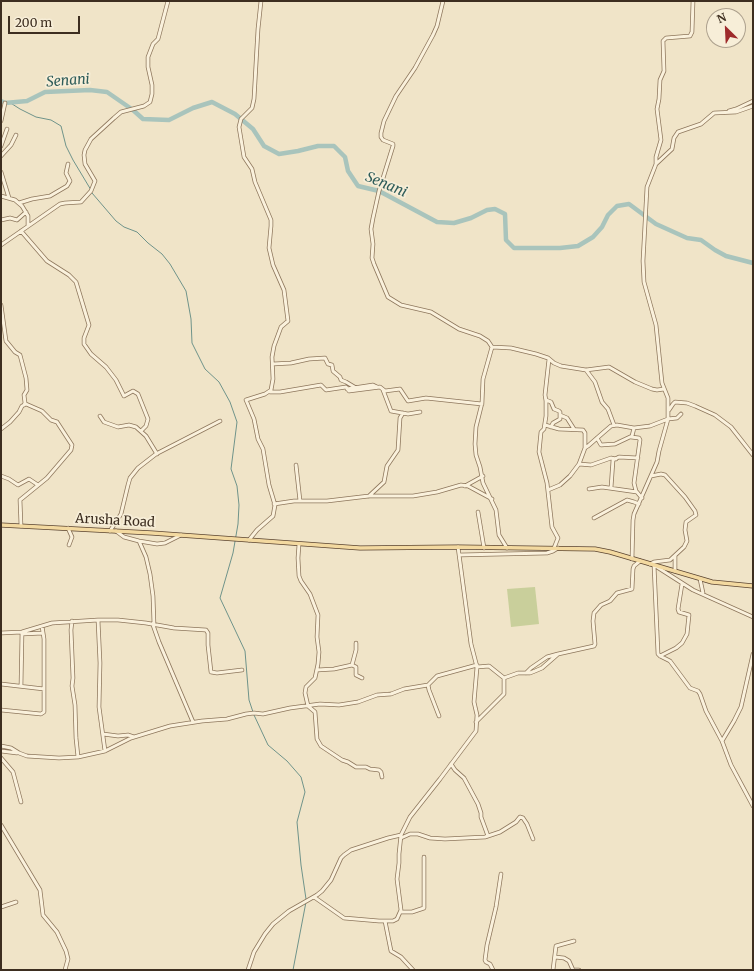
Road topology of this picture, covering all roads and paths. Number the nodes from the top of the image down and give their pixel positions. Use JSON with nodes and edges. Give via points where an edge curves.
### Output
{"nodes":[{"id":1,"x":168,"y":1,"type":"edge"},
{"id":2,"x":261,"y":1,"type":"edge"},
{"id":3,"x":443,"y":1,"type":"edge"},
{"id":4,"x":693,"y":1,"type":"edge"},
{"id":5,"x":753,"y":101,"type":"edge"},
{"id":6,"x":5,"y":103,"type":"dead end"},
{"id":7,"x":753,"y":106,"type":"edge"},
{"id":8,"x":723,"y":112,"type":"junction"},
{"id":9,"x":1,"y":121,"type":"edge"},
{"id":10,"x":7,"y":129,"type":"dead end"},
{"id":11,"x":16,"y":135,"type":"dead end"},
{"id":12,"x":1,"y":146,"type":"edge"},
{"id":13,"x":1,"y":156,"type":"edge"},
{"id":14,"x":68,"y":164,"type":"dead end"},
{"id":15,"x":656,"y":164,"type":"junction"},
{"id":16,"x":1,"y":172,"type":"edge"},
{"id":17,"x":1,"y":196,"type":"edge"},
{"id":18,"x":9,"y":198,"type":"junction"},
{"id":19,"x":19,"y":203,"type":"junction"},
{"id":20,"x":26,"y":212,"type":"junction"},
{"id":21,"x":1,"y":220,"type":"edge"},
{"id":22,"x":28,"y":226,"type":"junction"},
{"id":23,"x":21,"y":231,"type":"junction"},
{"id":24,"x":1,"y":245,"type":"edge"},
{"id":25,"x":1,"y":305,"type":"edge"},
{"id":26,"x":492,"y":347,"type":"junction"},
{"id":27,"x":549,"y":359,"type":"junction"},
{"id":28,"x":273,"y":364,"type":"junction"},
{"id":29,"x":586,"y":370,"type":"junction"},
{"id":30,"x":356,"y":388,"type":"junction"},
{"id":31,"x":377,"y":388,"type":"junction"},
{"id":32,"x":347,"y":389,"type":"junction"},
{"id":33,"x":664,"y":389,"type":"junction"},
{"id":34,"x":383,"y":390,"type":"junction"},
{"id":35,"x":269,"y":392,"type":"junction"},
{"id":36,"x":546,"y":400,"type":"junction"},
{"id":37,"x":482,"y":404,"type":"junction"},
{"id":38,"x":24,"y":405,"type":"junction"},
{"id":39,"x":420,"y":412,"type":"dead end"},
{"id":40,"x":403,"y":413,"type":"junction"},
{"id":41,"x":668,"y":413,"type":"junction"},
{"id":42,"x":560,"y":414,"type":"junction"},
{"id":43,"x":682,"y":414,"type":"dead end"},
{"id":44,"x":100,"y":416,"type":"dead end"},
{"id":45,"x":668,"y":419,"type":"junction"},
{"id":46,"x":220,"y":421,"type":"dead end"},
{"id":47,"x":545,"y":425,"type":"junction"},
{"id":48,"x":614,"y":425,"type":"junction"},
{"id":49,"x":551,"y":427,"type":"junction"},
{"id":50,"x":634,"y":428,"type":"junction"},
{"id":51,"x":1,"y":429,"type":"edge"},
{"id":52,"x":574,"y":429,"type":"junction"},
{"id":53,"x":141,"y":431,"type":"junction"},
{"id":54,"x":631,"y":437,"type":"junction"},
{"id":55,"x":597,"y":438,"type":"junction"},
{"id":56,"x":585,"y":448,"type":"junction"},
{"id":57,"x":157,"y":454,"type":"junction"},
{"id":58,"x":753,"y":455,"type":"edge"},
{"id":59,"x":638,"y":458,"type":"junction"},
{"id":60,"x":616,"y":459,"type":"junction"},
{"id":61,"x":579,"y":464,"type":"junction"},
{"id":62,"x":296,"y":465,"type":"dead end"},
{"id":63,"x":1,"y":476,"type":"edge"},
{"id":64,"x":483,"y":476,"type":"junction"},
{"id":65,"x":651,"y":476,"type":"junction"},
{"id":66,"x":38,"y":485,"type":"junction"},
{"id":67,"x":465,"y":486,"type":"junction"},
{"id":68,"x":611,"y":488,"type":"junction"},
{"id":69,"x":590,"y":489,"type":"dead end"},
{"id":70,"x":548,"y":490,"type":"junction"},
{"id":71,"x":637,"y":492,"type":"junction"},
{"id":72,"x":369,"y":496,"type":"junction"},
{"id":73,"x":642,"y":498,"type":"junction"},
{"id":74,"x":492,"y":499,"type":"junction"},
{"id":75,"x":300,"y":501,"type":"junction"},
{"id":76,"x":274,"y":504,"type":"junction"},
{"id":77,"x":639,"y":504,"type":"junction"},
{"id":78,"x":478,"y":512,"type":"dead end"},
{"id":79,"x":594,"y":518,"type":"dead end"},
{"id":80,"x":1,"y":525,"type":"edge"},
{"id":81,"x":21,"y":526,"type":"junction"},
{"id":82,"x":68,"y":528,"type":"junction"},
{"id":83,"x":110,"y":531,"type":"junction"},
{"id":84,"x":116,"y":531,"type":"junction"},
{"id":85,"x":182,"y":535,"type":"junction"},
{"id":86,"x":249,"y":540,"type":"junction"},
{"id":87,"x":139,"y":541,"type":"junction"},
{"id":88,"x":298,"y":544,"type":"junction"},
{"id":89,"x":68,"y":545,"type":"dead end"},
{"id":90,"x":458,"y":547,"type":"junction"},
{"id":91,"x":484,"y":548,"type":"junction"},
{"id":92,"x":507,"y":548,"type":"junction"},
{"id":93,"x":556,"y":548,"type":"junction"},
{"id":94,"x":459,"y":555,"type":"junction"},
{"id":95,"x":675,"y":556,"type":"junction"},
{"id":96,"x":632,"y":559,"type":"junction"},
{"id":97,"x":640,"y":561,"type":"junction"},
{"id":98,"x":653,"y":565,"type":"junction"},
{"id":99,"x":674,"y":571,"type":"junction"},
{"id":100,"x":700,"y":579,"type":"junction"},
{"id":101,"x":682,"y":584,"type":"junction"},
{"id":102,"x":753,"y":586,"type":"edge"},
{"id":103,"x":703,"y":594,"type":"junction"},
{"id":104,"x":753,"y":617,"type":"edge"},
{"id":105,"x":98,"y":620,"type":"junction"},
{"id":106,"x":72,"y":621,"type":"junction"},
{"id":107,"x":154,"y":625,"type":"junction"},
{"id":108,"x":42,"y":626,"type":"junction"},
{"id":109,"x":1,"y":633,"type":"edge"},
{"id":110,"x":22,"y":633,"type":"junction"},
{"id":111,"x":42,"y":633,"type":"junction"},
{"id":112,"x":356,"y":643,"type":"dead end"},
{"id":113,"x":753,"y":654,"type":"edge"},
{"id":114,"x":660,"y":656,"type":"junction"},
{"id":115,"x":352,"y":665,"type":"junction"},
{"id":116,"x":477,"y":666,"type":"junction"},
{"id":117,"x":242,"y":670,"type":"dead end"},
{"id":118,"x":317,"y":670,"type":"junction"},
{"id":119,"x":362,"y":678,"type":"dead end"},
{"id":120,"x":504,"y":678,"type":"junction"},
{"id":121,"x":1,"y":684,"type":"edge"},
{"id":122,"x":428,"y":685,"type":"junction"},
{"id":123,"x":21,"y":686,"type":"junction"},
{"id":124,"x":44,"y":689,"type":"junction"},
{"id":125,"x":308,"y":706,"type":"junction"},
{"id":126,"x":1,"y":710,"type":"edge"},
{"id":127,"x":439,"y":716,"type":"dead end"},
{"id":128,"x":193,"y":722,"type":"junction"},
{"id":129,"x":476,"y":722,"type":"junction"},
{"id":130,"x":103,"y":734,"type":"junction"},
{"id":131,"x":134,"y":737,"type":"junction"},
{"id":132,"x":722,"y":740,"type":"junction"},
{"id":133,"x":1,"y":746,"type":"edge"},
{"id":134,"x":1,"y":751,"type":"edge"},
{"id":135,"x":105,"y":751,"type":"junction"},
{"id":136,"x":19,"y":753,"type":"junction"},
{"id":137,"x":78,"y":757,"type":"junction"},
{"id":138,"x":1,"y":758,"type":"edge"},
{"id":139,"x":451,"y":764,"type":"junction"},
{"id":140,"x":382,"y":777,"type":"dead end"},
{"id":141,"x":21,"y":802,"type":"dead end"},
{"id":142,"x":753,"y":806,"type":"edge"},
{"id":143,"x":1,"y":824,"type":"edge"},
{"id":144,"x":401,"y":836,"type":"junction"},
{"id":145,"x":488,"y":836,"type":"junction"},
{"id":146,"x":533,"y":839,"type":"dead end"},
{"id":147,"x":424,"y":857,"type":"dead end"},
{"id":148,"x":501,"y":874,"type":"dead end"},
{"id":149,"x":314,"y":897,"type":"junction"},
{"id":150,"x":16,"y":902,"type":"dead end"},
{"id":151,"x":1,"y":907,"type":"edge"},
{"id":152,"x":401,"y":912,"type":"junction"},
{"id":153,"x":385,"y":921,"type":"junction"},
{"id":154,"x":574,"y":941,"type":"dead end"},
{"id":155,"x":555,"y":956,"type":"junction"},
{"id":156,"x":65,"y":970,"type":"edge"},
{"id":157,"x":248,"y":970,"type":"edge"},
{"id":158,"x":413,"y":970,"type":"edge"},
{"id":159,"x":493,"y":970,"type":"edge"},
{"id":160,"x":553,"y":970,"type":"edge"},
{"id":161,"x":574,"y":970,"type":"edge"},
{"id":162,"x":579,"y":970,"type":"edge"}],
"edges":[{"from":1,"to":22,"type":"street","via":[[158,37],[147,62],[152,90],[150,102],[121,112],[89,141],[84,150],[84,160],[95,183],[85,199],[78,203],[60,204]]},
{"from":2,"to":28,"type":"street","via":[[254,99],[252,108],[241,119],[239,127],[244,157],[252,169],[271,220],[269,248],[284,290],[288,317],[288,322],[282,325],[277,335]]},
{"from":3,"to":26,"type":"street","via":[[433,35],[384,121],[381,137],[393,146],[372,218],[372,258],[389,299],[430,312],[459,329],[480,336]]},
{"from":4,"to":15,"type":"street","via":[[690,36],[666,38],[663,41],[664,70],[660,80],[657,109],[661,140]]},
{"from":5,"to":8,"type":"street"},
{"from":6,"to":9,"type":"street"},
{"from":7,"to":8,"type":"street","via":[[736,112]]},
{"from":8,"to":15,"type":"street","via":[[714,113],[702,124],[678,132],[670,152]]},
{"from":10,"to":12,"type":"street"},
{"from":11,"to":13,"type":"street"},
{"from":14,"to":19,"type":"street","via":[[66,174],[70,183],[67,186],[50,196]]},
{"from":15,"to":33,"type":"street","via":[[647,187],[643,271],[656,326]]},
{"from":16,"to":18,"type":"street"},
{"from":17,"to":18,"type":"street"},
{"from":18,"to":19,"type":"street"},
{"from":19,"to":20,"type":"street"},
{"from":20,"to":21,"type":"street","via":[[17,220]]},
{"from":20,"to":22,"type":"street","via":[[29,218]]},
{"from":22,"to":23,"type":"street"},
{"from":23,"to":24,"type":"street"},
{"from":23,"to":53,"type":"street","via":[[46,261],[76,282],[89,325],[84,344],[91,354],[106,366],[124,396],[133,391],[138,394],[148,419]]},
{"from":25,"to":38,"type":"street","via":[[6,341],[20,355],[26,378]]},
{"from":26,"to":27,"type":"street","via":[[522,350]]},
{"from":26,"to":37,"type":"street","via":[[483,379]]},
{"from":27,"to":29,"type":"street","via":[[561,366]]},
{"from":27,"to":36,"type":"street"},
{"from":28,"to":30,"type":"street","via":[[325,358],[341,380]]},
{"from":28,"to":35,"type":"street","via":[[272,386]]},
{"from":29,"to":33,"type":"street","via":[[609,367],[652,389]]},
{"from":29,"to":48,"type":"street","via":[[595,382]]},
{"from":30,"to":31,"type":"street","via":[[373,385]]},
{"from":30,"to":32,"type":"street"},
{"from":31,"to":32,"type":"street","via":[[349,392]]},
{"from":31,"to":34,"type":"street"},
{"from":32,"to":35,"type":"street","via":[[345,387],[326,390],[321,385]]},
{"from":33,"to":41,"type":"street","via":[[668,398]]},
{"from":34,"to":37,"type":"street","via":[[400,389],[408,401],[426,398]]},
{"from":34,"to":40,"type":"street","via":[[391,411]]},
{"from":35,"to":76,"type":"street","via":[[246,400],[263,449]]},
{"from":36,"to":42,"type":"street","via":[[551,402],[554,409],[560,411]]},
{"from":36,"to":47,"type":"street"},
{"from":37,"to":64,"type":"street","via":[[475,444]]},
{"from":38,"to":51,"type":"street"},
{"from":38,"to":66,"type":"street","via":[[35,407],[57,422],[73,448]]},
{"from":39,"to":40,"type":"street"},
{"from":40,"to":72,"type":"street","via":[[400,418],[398,450],[387,466],[384,482]]},
{"from":41,"to":45,"type":"street"},
{"from":41,"to":58,"type":"street","via":[[675,402],[695,406],[715,415],[731,427]]},
{"from":42,"to":49,"type":"street","via":[[560,420]]},
{"from":42,"to":52,"type":"street","via":[[567,418]]},
{"from":43,"to":45,"type":"street","via":[[677,418]]},
{"from":44,"to":53,"type":"street","via":[[106,424],[120,428],[132,425]]},
{"from":45,"to":50,"type":"street","via":[[650,426]]},
{"from":45,"to":65,"type":"street"},
{"from":46,"to":57,"type":"street"},
{"from":47,"to":49,"type":"street"},
{"from":47,"to":70,"type":"street","via":[[541,432],[539,452]]},
{"from":48,"to":50,"type":"street"},
{"from":48,"to":55,"type":"street"},
{"from":49,"to":52,"type":"street"},
{"from":50,"to":54,"type":"street"},
{"from":52,"to":56,"type":"street","via":[[584,430]]},
{"from":53,"to":57,"type":"street"},
{"from":54,"to":55,"type":"street","via":[[615,444],[602,445]]},
{"from":54,"to":59,"type":"street","via":[[640,440]]},
{"from":55,"to":56,"type":"street"},
{"from":56,"to":61,"type":"street"},
{"from":57,"to":83,"type":"street","via":[[138,468],[130,478],[123,508]]},
{"from":59,"to":60,"type":"street"},
{"from":59,"to":71,"type":"street","via":[[634,484]]},
{"from":60,"to":61,"type":"street","via":[[611,458],[591,465]]},
{"from":60,"to":68,"type":"street","via":[[612,462]]},
{"from":61,"to":70,"type":"street","via":[[560,485]]},
{"from":62,"to":75,"type":"street"},
{"from":63,"to":66,"type":"street","via":[[16,485],[29,479]]},
{"from":64,"to":67,"type":"street"},
{"from":64,"to":74,"type":"street"},
{"from":65,"to":73,"type":"street"},
{"from":65,"to":95,"type":"street","via":[[665,475],[685,497],[695,513],[695,516],[686,522],[686,544]]},
{"from":66,"to":81,"type":"street","via":[[20,500]]},
{"from":67,"to":72,"type":"street","via":[[400,497]]},
{"from":67,"to":74,"type":"street"},
{"from":68,"to":69,"type":"street"},
{"from":68,"to":71,"type":"street"},
{"from":70,"to":93,"type":"street","via":[[552,527],[558,538]]},
{"from":71,"to":73,"type":"street"},
{"from":72,"to":75,"type":"street"},
{"from":73,"to":77,"type":"street"},
{"from":74,"to":92,"type":"street","via":[[499,535]]},
{"from":75,"to":76,"type":"street"},
{"from":76,"to":86,"type":"street","via":[[273,516]]},
{"from":77,"to":79,"type":"street","via":[[627,500]]},
{"from":77,"to":96,"type":"street","via":[[632,527]]},
{"from":78,"to":91,"type":"street"},
{"from":80,"to":81,"type":"main road","name":"Arusha Road"},
{"from":81,"to":82,"type":"main road","name":"Arusha Road"},
{"from":82,"to":83,"type":"main road","name":"Arusha Road"},
{"from":82,"to":89,"type":"street","via":[[72,537]]},
{"from":83,"to":84,"type":"main road","name":"Arusha Road"},
{"from":84,"to":85,"type":"main road","name":"Arusha Road"},
{"from":84,"to":87,"type":"street","via":[[124,537]]},
{"from":85,"to":86,"type":"main road","name":"Arusha Road"},
{"from":85,"to":87,"type":"street","via":[[161,544]]},
{"from":86,"to":88,"type":"main road","name":"Arusha Road"},
{"from":87,"to":107,"type":"street","via":[[150,574]]},
{"from":88,"to":90,"type":"main road","name":"Arusha Road","via":[[360,548]]},
{"from":88,"to":118,"type":"street","via":[[301,581],[310,594],[318,615]]},
{"from":90,"to":91,"type":"main road","name":"Arusha Road"},
{"from":90,"to":94,"type":"street"},
{"from":91,"to":92,"type":"main road","name":"Arusha Road"},
{"from":92,"to":93,"type":"main road","name":"Arusha Road"},
{"from":93,"to":94,"type":"street","via":[[553,552],[547,553]]},
{"from":93,"to":96,"type":"main road","name":"Arusha Road","via":[[602,550]]},
{"from":94,"to":116,"type":"street","via":[[471,644]]},
{"from":95,"to":98,"type":"street","via":[[667,561],[654,562]]},
{"from":95,"to":99,"type":"street"},
{"from":96,"to":97,"type":"main road","name":"Arusha Road"},
{"from":97,"to":98,"type":"main road","name":"Arusha Road"},
{"from":97,"to":120,"type":"street","via":[[633,569],[632,589],[617,593],[594,613],[595,646],[547,657],[526,673]]},
{"from":98,"to":99,"type":"main road","name":"Arusha Road"},
{"from":98,"to":101,"type":"street"},
{"from":98,"to":114,"type":"street","via":[[657,652]]},
{"from":99,"to":100,"type":"main road","name":"Arusha Road"},
{"from":100,"to":102,"type":"main road","name":"Arusha Road","via":[[722,584]]},
{"from":100,"to":103,"type":"street"},
{"from":101,"to":103,"type":"street"},
{"from":101,"to":114,"type":"street","via":[[678,610],[689,615],[687,634],[676,648]]},
{"from":103,"to":104,"type":"street"},
{"from":105,"to":106,"type":"street"},
{"from":105,"to":107,"type":"street"},
{"from":105,"to":130,"type":"street"},
{"from":106,"to":108,"type":"street"},
{"from":106,"to":137,"type":"street","via":[[72,686]]},
{"from":107,"to":117,"type":"street","via":[[194,631],[206,630],[211,672],[217,674]]},
{"from":107,"to":128,"type":"street"},
{"from":108,"to":110,"type":"street"},
{"from":108,"to":111,"type":"street"},
{"from":109,"to":110,"type":"street"},
{"from":110,"to":111,"type":"street"},
{"from":110,"to":123,"type":"street"},
{"from":111,"to":124,"type":"street"},
{"from":112,"to":115,"type":"street"},
{"from":113,"to":132,"type":"street","via":[[741,707]]},
{"from":114,"to":132,"type":"street","via":[[670,661],[690,688],[698,691]]},
{"from":115,"to":118,"type":"street"},
{"from":115,"to":119,"type":"street","via":[[356,667],[356,675]]},
{"from":116,"to":120,"type":"street","via":[[489,666]]},
{"from":116,"to":122,"type":"street","via":[[437,676]]},
{"from":116,"to":129,"type":"street","via":[[474,702]]},
{"from":118,"to":125,"type":"street","via":[[314,679],[306,687]]},
{"from":120,"to":129,"type":"street","via":[[504,694]]},
{"from":121,"to":123,"type":"street"},
{"from":122,"to":125,"type":"street","via":[[377,695],[358,702]]},
{"from":122,"to":127,"type":"street"},
{"from":123,"to":124,"type":"street"},
{"from":124,"to":126,"type":"street","via":[[42,714]]},
{"from":125,"to":128,"type":"street"},
{"from":125,"to":140,"type":"street","via":[[315,712],[321,746],[356,768],[379,770]]},
{"from":128,"to":131,"type":"street"},
{"from":129,"to":139,"type":"street","via":[[476,731]]},
{"from":130,"to":131,"type":"street"},
{"from":130,"to":135,"type":"street"},
{"from":131,"to":135,"type":"street"},
{"from":132,"to":142,"type":"street"},
{"from":133,"to":136,"type":"street"},
{"from":134,"to":136,"type":"street"},
{"from":135,"to":137,"type":"street"},
{"from":136,"to":137,"type":"street","via":[[27,756]]},
{"from":138,"to":141,"type":"street","via":[[13,772]]},
{"from":139,"to":144,"type":"street","via":[[410,817]]},
{"from":139,"to":145,"type":"street","via":[[464,778],[476,801]]},
{"from":143,"to":156,"type":"street","via":[[40,890],[44,915],[57,932],[66,951],[68,959]]},
{"from":144,"to":145,"type":"street","via":[[418,834],[445,839]]},
{"from":144,"to":149,"type":"street","via":[[347,852],[341,858],[331,880]]},
{"from":144,"to":152,"type":"street","via":[[398,874]]},
{"from":145,"to":146,"type":"street","via":[[500,832],[520,817],[527,824]]},
{"from":147,"to":152,"type":"street","via":[[424,908]]},
{"from":148,"to":159,"type":"street","via":[[487,944],[486,962]]},
{"from":149,"to":153,"type":"street","via":[[344,918]]},
{"from":149,"to":157,"type":"street","via":[[298,905],[273,924],[254,952]]},
{"from":150,"to":151,"type":"street"},
{"from":152,"to":153,"type":"street","via":[[395,920]]},
{"from":153,"to":158,"type":"street","via":[[391,951]]},
{"from":154,"to":155,"type":"street","via":[[556,946]]},
{"from":155,"to":160,"type":"street"},
{"from":155,"to":161,"type":"street","via":[[570,961]]},
{"from":161,"to":162,"type":"street"}]}
